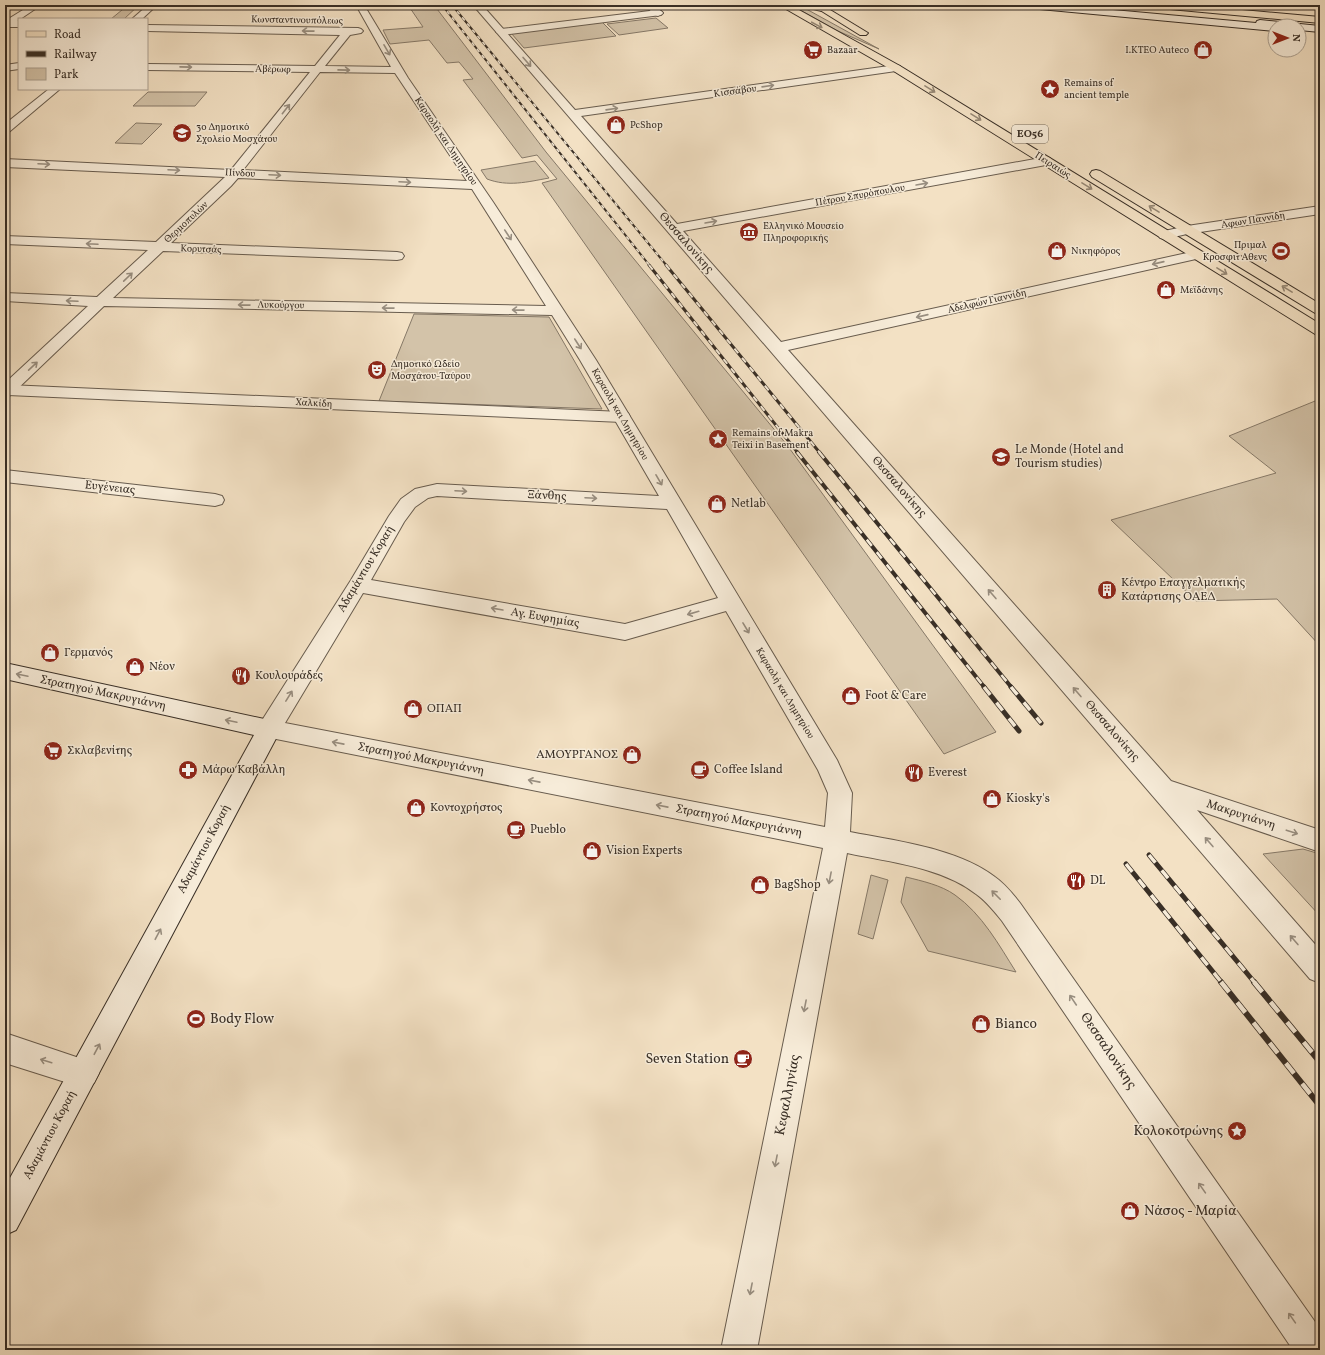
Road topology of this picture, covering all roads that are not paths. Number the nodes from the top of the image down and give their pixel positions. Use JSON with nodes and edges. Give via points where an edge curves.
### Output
{"nodes":[{"id":1,"x":37,"y":5,"type":"edge"},
{"id":2,"x":153,"y":5,"type":"edge"},
{"id":3,"x":360,"y":5,"type":"edge"},
{"id":4,"x":478,"y":5,"type":"edge"},
{"id":5,"x":648,"y":5,"type":"edge"},
{"id":6,"x":783,"y":5,"type":"edge"},
{"id":7,"x":809,"y":5,"type":"edge"},
{"id":8,"x":1029,"y":5,"type":"edge"},
{"id":9,"x":1159,"y":5,"type":"edge"},
{"id":10,"x":819,"y":6,"type":"edge"},
{"id":11,"x":1140,"y":6,"type":"edge"},
{"id":12,"x":138,"y":18,"type":"edge"},
{"id":13,"x":1320,"y":20,"type":"edge"},
{"id":14,"x":1267,"y":23,"type":"edge"},
{"id":15,"x":6,"y":24,"type":"edge"},
{"id":16,"x":18,"y":24,"type":"edge"},
{"id":17,"x":1267,"y":27,"type":"edge"},
{"id":18,"x":148,"y":28,"type":"edge"},
{"id":19,"x":1307,"y":28,"type":"edge"},
{"id":20,"x":375,"y":29,"type":"junction"},
{"id":21,"x":1307,"y":30,"type":"edge"},
{"id":22,"x":1320,"y":30,"type":"edge"},
{"id":23,"x":347,"y":32,"type":"junction"},
{"id":24,"x":501,"y":32,"type":"junction"},
{"id":25,"x":873,"y":40,"type":"dead end"},
{"id":26,"x":18,"y":66,"type":"edge"},
{"id":27,"x":148,"y":67,"type":"edge"},
{"id":28,"x":5,"y":68,"type":"edge"},
{"id":29,"x":896,"y":68,"type":"junction"},
{"id":30,"x":316,"y":70,"type":"junction"},
{"id":31,"x":398,"y":70,"type":"junction"},
{"id":32,"x":54,"y":90,"type":"edge"},
{"id":33,"x":573,"y":114,"type":"junction"},
{"id":34,"x":5,"y":118,"type":"edge"},
{"id":35,"x":20,"y":118,"type":"junction"},
{"id":36,"x":5,"y":130,"type":"edge"},
{"id":37,"x":1046,"y":161,"type":"junction"},
{"id":38,"x":5,"y":163,"type":"edge"},
{"id":39,"x":1086,"y":168,"type":"dead end"},
{"id":40,"x":236,"y":173,"type":"junction"},
{"id":41,"x":475,"y":185,"type":"junction"},
{"id":42,"x":1320,"y":210,"type":"edge"},
{"id":43,"x":673,"y":229,"type":"junction"},
{"id":44,"x":1187,"y":230,"type":"junction"},
{"id":45,"x":1165,"y":235,"type":"junction"},
{"id":46,"x":5,"y":240,"type":"edge"},
{"id":47,"x":159,"y":247,"type":"junction"},
{"id":48,"x":1196,"y":254,"type":"junction"},
{"id":49,"x":397,"y":256,"type":"dead end"},
{"id":50,"x":5,"y":297,"type":"edge"},
{"id":51,"x":102,"y":302,"type":"junction"},
{"id":52,"x":1320,"y":310,"type":"edge"},
{"id":53,"x":557,"y":311,"type":"junction"},
{"id":54,"x":1320,"y":331,"type":"edge"},
{"id":55,"x":777,"y":348,"type":"junction"},
{"id":56,"x":6,"y":390,"type":"edge"},
{"id":57,"x":622,"y":417,"type":"junction"},
{"id":58,"x":5,"y":476,"type":"edge"},
{"id":59,"x":422,"y":493,"type":"joint"},
{"id":60,"x":215,"y":500,"type":"dead end"},
{"id":61,"x":672,"y":503,"type":"junction"},
{"id":62,"x":358,"y":585,"type":"junction"},
{"id":63,"x":730,"y":602,"type":"junction"},
{"id":64,"x":5,"y":671,"type":"edge"},
{"id":65,"x":269,"y":729,"type":"junction"},
{"id":66,"x":1162,"y":789,"type":"junction"},
{"id":67,"x":837,"y":840,"type":"junction"},
{"id":68,"x":1320,"y":841,"type":"edge"},
{"id":69,"x":1320,"y":970,"type":"edge"},
{"id":70,"x":5,"y":1048,"type":"edge"},
{"id":71,"x":84,"y":1073,"type":"junction"},
{"id":72,"x":5,"y":1219,"type":"edge"},
{"id":73,"x":739,"y":1350,"type":"edge"},
{"id":74,"x":1314,"y":1350,"type":"edge"}],
"edges":[{"from":1,"to":15,"type":"street"},
{"from":2,"to":12,"type":"street"},
{"from":3,"to":20,"type":"street","name":"Καραολή και Δημητρίου"},
{"from":4,"to":24,"type":"street","name":"Θεσσαλονίκης"},
{"from":5,"to":24,"type":"street","via":[[658,12]]},
{"from":6,"to":29,"type":"main road","name":"Πειραιώς","number":"ΕΟ56","one_way":true},
{"from":7,"to":10,"type":"street"},
{"from":8,"to":17,"type":"street"},
{"from":9,"to":13,"type":"main road"},
{"from":10,"to":25,"type":"main road"},
{"from":11,"to":14,"type":"street","via":[[1182,15]]},
{"from":15,"to":16,"type":"street"},
{"from":23,"to":18,"type":"street","name":"Κωνσταντινουπόλεως","one_way":true},
{"from":19,"to":22,"type":"street"},
{"from":20,"to":23,"type":"street","name":"Κωνσταντινουπόλεως"},
{"from":20,"to":31,"type":"street","name":"Καραολή και Δημητρίου","one_way":true},
{"from":21,"to":22,"type":"street"},
{"from":23,"to":30,"type":"street","name":"Θερμοπυλών"},
{"from":24,"to":33,"type":"street","name":"Θεσσαλονίκης","one_way":true},
{"from":26,"to":28,"type":"street"},
{"from":27,"to":30,"type":"street","name":"Αβέρωφ","one_way":true},
{"from":33,"to":29,"type":"street","name":"Κισσάβου","one_way":true},
{"from":29,"to":37,"type":"main road","name":"Πειραιώς","number":"ΕΟ56","one_way":true},
{"from":30,"to":31,"type":"street","name":"Αβέρωφ","one_way":true},
{"from":40,"to":30,"type":"street","name":"Θερμοπυλών","one_way":true},
{"from":31,"to":41,"type":"street","name":"Καραολή και Δημητρίου"},
{"from":32,"to":35,"type":"street"},
{"from":33,"to":43,"type":"street","name":"Θεσσαλονίκης"},
{"from":34,"to":35,"type":"street"},
{"from":35,"to":36,"type":"street"},
{"from":43,"to":37,"type":"street","name":"Πέτρου Σπυρόπουλου","one_way":true},
{"from":37,"to":45,"type":"main road","name":"Πειραιώς","number":"ΕΟ56","one_way":true},
{"from":38,"to":40,"type":"street","name":"Πίνδου","one_way":true},
{"from":44,"to":39,"type":"main road","name":"Πειραιώς","one_way":true},
{"from":40,"to":41,"type":"street","name":"Πίνδου","one_way":true},
{"from":40,"to":47,"type":"street","name":"Θερμοπυλών"},
{"from":41,"to":53,"type":"street","name":"Καραολή και Δημητρίου","one_way":true},
{"from":42,"to":44,"type":"street","name":"Αφων Παννιδη"},
{"from":43,"to":55,"type":"street","name":"Θεσσαλονίκης"},
{"from":44,"to":45,"type":"street","name":"Αφων Παννιδη"},
{"from":52,"to":44,"type":"main road","name":"Πειραιώς","one_way":true},
{"from":45,"to":48,"type":"main road","name":"Πειραιώς","number":"ΕΟ56"},
{"from":47,"to":46,"type":"street","name":"Κορυτσάς","one_way":true},
{"from":47,"to":49,"type":"street","name":"Κορυτσάς"},
{"from":51,"to":47,"type":"street","name":"Θερμοπυλών","one_way":true},
{"from":48,"to":54,"type":"main road","name":"Πειραιώς","number":"ΕΟ56","one_way":true},
{"from":48,"to":55,"type":"street","name":"Αδελφών Γιαννίδη","one_way":true},
{"from":51,"to":50,"type":"street","name":"Λυκούργου","one_way":true},
{"from":53,"to":51,"type":"street","name":"Λυκούργου","one_way":true},
{"from":56,"to":51,"type":"street","name":"Θερμοπυλών","one_way":true},
{"from":53,"to":57,"type":"street","name":"Καραολή και Δημητρίου","one_way":true},
{"from":66,"to":55,"type":"street","name":"Θεσσαλονίκης","one_way":true},
{"from":56,"to":57,"type":"street","name":"Χαλκίδη"},
{"from":57,"to":61,"type":"street","name":"Καραολή και Δημητρίου","one_way":true},
{"from":58,"to":60,"type":"street","name":"Ευγένειας"},
{"from":59,"to":61,"type":"street","name":"Ξάνθης","one_way":true,"via":[[437,490]]},
{"from":59,"to":62,"type":"street","name":"Αδαμάντιου Κοραή","via":[[408,503],[396,520]]},
{"from":61,"to":63,"type":"street","name":"Καραολή και Δημητρίου"},
{"from":63,"to":62,"type":"street","name":"Αγ. Ευφημίας","one_way":true,"via":[[625,632]]},
{"from":65,"to":62,"type":"street","name":"Αδαμάντιου Κοραή","one_way":true},
{"from":63,"to":67,"type":"street","name":"Καραολή και Δημητρίου","one_way":true,"via":[[829,767],[840,793]]},
{"from":65,"to":64,"type":"street","name":"Στρατηγού Μακρυγιάννη","one_way":true},
{"from":67,"to":65,"type":"street","name":"Στρατηγού Μακρυγιάννη","one_way":true},
{"from":71,"to":65,"type":"street","name":"Αδαμάντιου Κοραή","one_way":true},
{"from":66,"to":68,"type":"street","name":"Μακρυγιάννη","one_way":true},
{"from":69,"to":66,"type":"street","name":"Θεσσαλονίκης","one_way":true},
{"from":67,"to":73,"type":"street","name":"Κεφαλληνίας","one_way":true},
{"from":74,"to":67,"type":"street","name":"Θεσσαλονίκης","one_way":true,"via":[[1038,949],[994,893],[972,876],[954,869],[911,856]]},
{"from":71,"to":70,"type":"street","one_way":true},
{"from":71,"to":72,"type":"street","name":"Αδαμάντιου Κοραή"}]}
